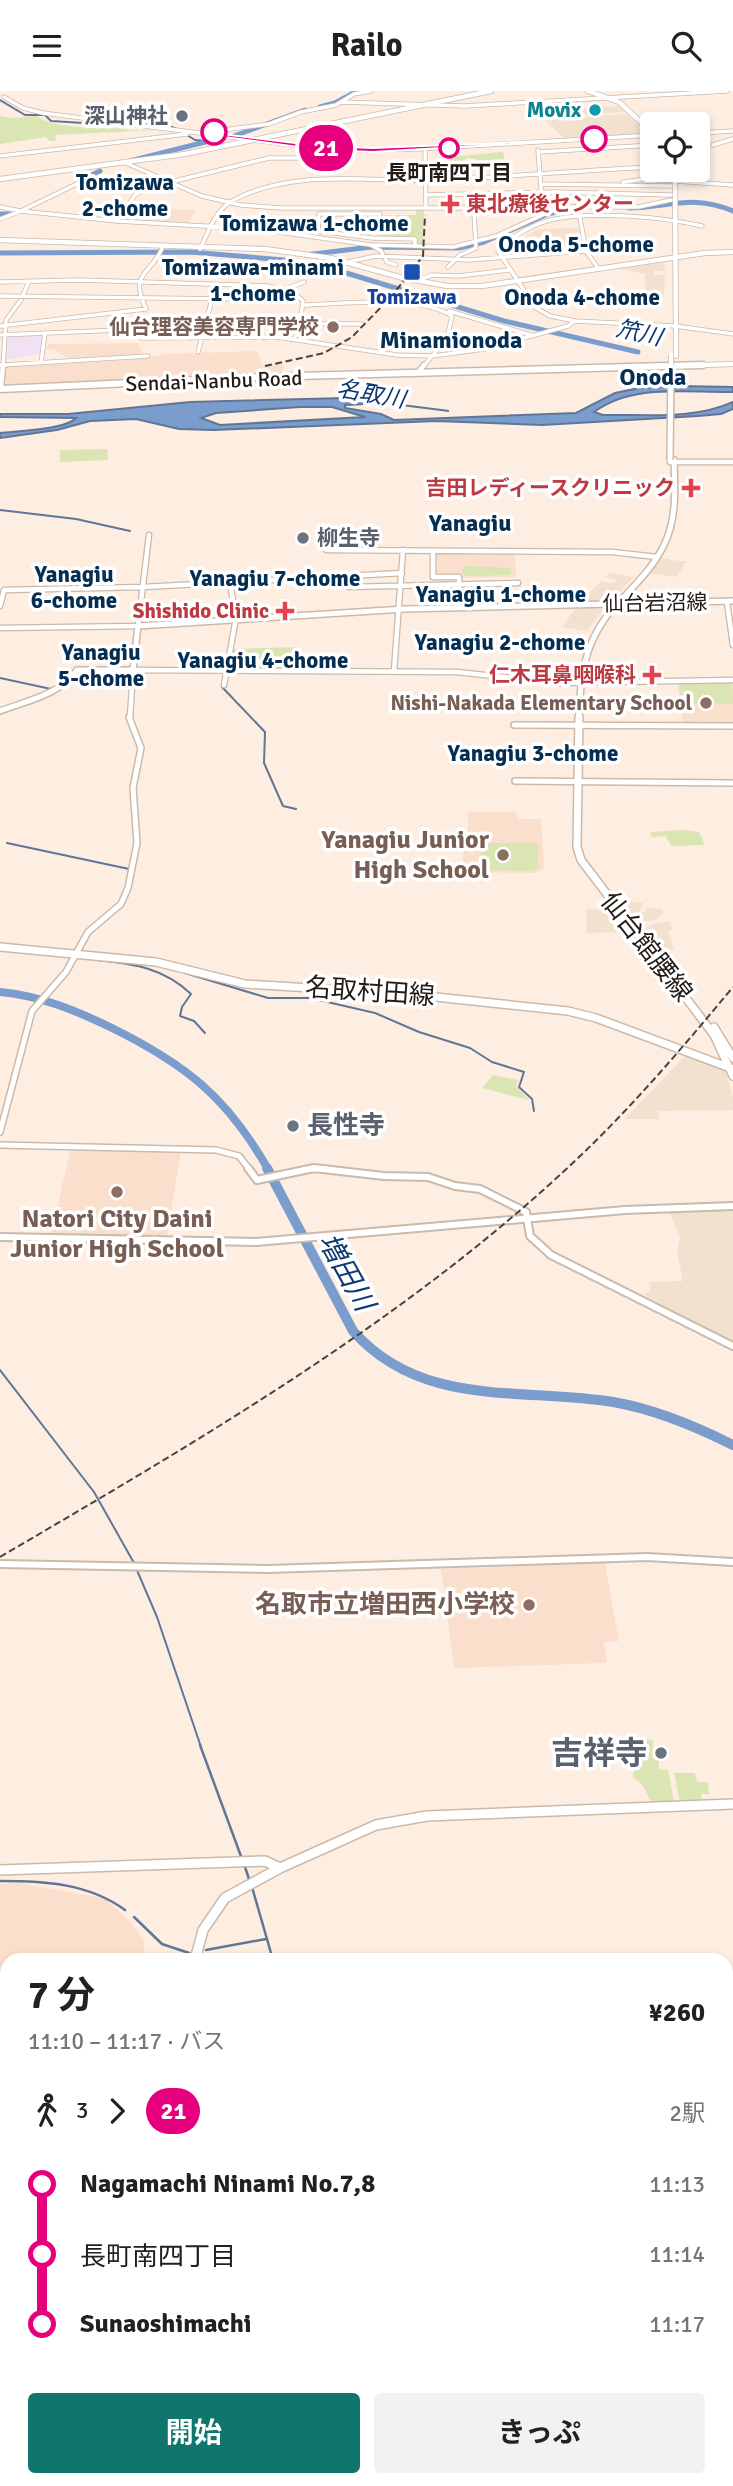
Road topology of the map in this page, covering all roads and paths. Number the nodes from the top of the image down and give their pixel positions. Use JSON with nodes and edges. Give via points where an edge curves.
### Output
{"nodes":[{"id":1,"x":371,"y":91,"type":"edge"},
{"id":2,"x":484,"y":91,"type":"edge"},
{"id":3,"x":491,"y":91,"type":"edge"},
{"id":4,"x":588,"y":91,"type":"edge"},
{"id":5,"x":594,"y":91,"type":"edge"},
{"id":6,"x":727,"y":91,"type":"edge"},
{"id":7,"x":4,"y":97,"type":"dead end"},
{"id":8,"x":613,"y":98,"type":"junction"},
{"id":9,"x":9,"y":101,"type":"dead end"},
{"id":10,"x":341,"y":102,"type":"junction"},
{"id":11,"x":435,"y":105,"type":"junction"},
{"id":12,"x":410,"y":106,"type":"junction"},
{"id":13,"x":417,"y":106,"type":"junction"},
{"id":14,"x":395,"y":108,"type":"junction"},
{"id":15,"x":640,"y":119,"type":"edge"},
{"id":16,"x":733,"y":130,"type":"edge"},
{"id":17,"x":183,"y":132,"type":"junction"},
{"id":18,"x":710,"y":132,"type":"edge"},
{"id":19,"x":196,"y":133,"type":"junction"},
{"id":20,"x":640,"y":134,"type":"edge"},
{"id":21,"x":733,"y":139,"type":"edge"},
{"id":22,"x":253,"y":141,"type":"junction"},
{"id":23,"x":531,"y":143,"type":"junction"},
{"id":24,"x":713,"y":145,"type":"dead end"},
{"id":25,"x":640,"y":146,"type":"edge"},
{"id":26,"x":315,"y":148,"type":"junction"},
{"id":27,"x":425,"y":150,"type":"junction"},
{"id":28,"x":539,"y":152,"type":"junction"},
{"id":29,"x":0,"y":156,"type":"edge"},
{"id":30,"x":128,"y":164,"type":"junction"},
{"id":31,"x":640,"y":167,"type":"edge"},
{"id":32,"x":540,"y":173,"type":"junction"},
{"id":33,"x":93,"y":176,"type":"dead end"},
{"id":34,"x":0,"y":179,"type":"edge"},
{"id":35,"x":426,"y":180,"type":"junction"},
{"id":36,"x":168,"y":182,"type":"junction"},
{"id":37,"x":540,"y":184,"type":"junction"},
{"id":38,"x":673,"y":184,"type":"junction"},
{"id":39,"x":733,"y":185,"type":"edge"},
{"id":40,"x":540,"y":193,"type":"junction"},
{"id":41,"x":426,"y":195,"type":"junction"},
{"id":42,"x":473,"y":195,"type":"junction"},
{"id":43,"x":673,"y":200,"type":"junction"},
{"id":44,"x":228,"y":203,"type":"junction"},
{"id":45,"x":0,"y":207,"type":"edge"},
{"id":46,"x":355,"y":208,"type":"junction"},
{"id":47,"x":426,"y":208,"type":"junction"},
{"id":48,"x":474,"y":208,"type":"junction"},
{"id":49,"x":20,"y":211,"type":"junction"},
{"id":50,"x":542,"y":213,"type":"junction"},
{"id":51,"x":355,"y":214,"type":"junction"},
{"id":52,"x":380,"y":214,"type":"dead end"},
{"id":53,"x":580,"y":218,"type":"junction"},
{"id":54,"x":0,"y":219,"type":"edge"},
{"id":55,"x":673,"y":220,"type":"junction"},
{"id":56,"x":117,"y":221,"type":"junction"},
{"id":57,"x":702,"y":226,"type":"dead end"},
{"id":58,"x":212,"y":227,"type":"junction"},
{"id":59,"x":353,"y":236,"type":"junction"},
{"id":60,"x":0,"y":241,"type":"edge"},
{"id":61,"x":346,"y":241,"type":"junction"},
{"id":62,"x":476,"y":243,"type":"junction"},
{"id":63,"x":374,"y":246,"type":"junction"},
{"id":64,"x":415,"y":246,"type":"junction"},
{"id":65,"x":201,"y":248,"type":"junction"},
{"id":66,"x":162,"y":249,"type":"junction"},
{"id":67,"x":586,"y":251,"type":"junction"},
{"id":68,"x":733,"y":251,"type":"edge"},
{"id":69,"x":306,"y":255,"type":"junction"},
{"id":70,"x":383,"y":255,"type":"junction"},
{"id":71,"x":500,"y":257,"type":"junction"},
{"id":72,"x":672,"y":258,"type":"junction"},
{"id":73,"x":455,"y":259,"type":"junction"},
{"id":74,"x":345,"y":263,"type":"junction"},
{"id":75,"x":396,"y":264,"type":"dead end"},
{"id":76,"x":448,"y":267,"type":"dead end"},
{"id":77,"x":598,"y":268,"type":"junction"},
{"id":78,"x":509,"y":270,"type":"junction"},
{"id":79,"x":320,"y":275,"type":"dead end"},
{"id":80,"x":407,"y":280,"type":"junction"},
{"id":81,"x":29,"y":281,"type":"junction"},
{"id":82,"x":0,"y":282,"type":"edge"},
{"id":83,"x":304,"y":282,"type":"dead end"},
{"id":84,"x":518,"y":282,"type":"junction"},
{"id":85,"x":140,"y":283,"type":"junction"},
{"id":86,"x":216,"y":283,"type":"junction"},
{"id":87,"x":285,"y":290,"type":"junction"},
{"id":88,"x":0,"y":296,"type":"edge"},
{"id":89,"x":23,"y":296,"type":"junction"},
{"id":90,"x":141,"y":298,"type":"junction"},
{"id":91,"x":212,"y":299,"type":"junction"},
{"id":92,"x":303,"y":305,"type":"junction"},
{"id":93,"x":447,"y":311,"type":"junction"},
{"id":94,"x":300,"y":321,"type":"junction"},
{"id":95,"x":575,"y":321,"type":"junction"},
{"id":96,"x":206,"y":322,"type":"junction"},
{"id":97,"x":362,"y":324,"type":"dead end"},
{"id":98,"x":3,"y":325,"type":"edge"},
{"id":99,"x":673,"y":325,"type":"junction"},
{"id":100,"x":45,"y":333,"type":"junction"},
{"id":101,"x":733,"y":334,"type":"edge"},
{"id":102,"x":2,"y":335,"type":"edge"},
{"id":103,"x":531,"y":335,"type":"junction"},
{"id":104,"x":202,"y":337,"type":"junction"},
{"id":105,"x":141,"y":338,"type":"dead end"},
{"id":106,"x":294,"y":339,"type":"junction"},
{"id":107,"x":198,"y":352,"type":"dead end"},
{"id":108,"x":148,"y":356,"type":"dead end"},
{"id":109,"x":434,"y":356,"type":"junction"},
{"id":110,"x":41,"y":363,"type":"junction"},
{"id":111,"x":733,"y":364,"type":"edge"},
{"id":112,"x":2,"y":365,"type":"junction"},
{"id":113,"x":419,"y":371,"type":"dead end"},
{"id":114,"x":1,"y":375,"type":"edge"},
{"id":115,"x":0,"y":389,"type":"edge"},
{"id":116,"x":672,"y":461,"type":"junction"},
{"id":117,"x":733,"y":462,"type":"edge"},
{"id":118,"x":149,"y":535,"type":"dead end"},
{"id":119,"x":326,"y":550,"type":"dead end"},
{"id":120,"x":403,"y":550,"type":"junction"},
{"id":121,"x":433,"y":551,"type":"junction"},
{"id":122,"x":655,"y":557,"type":"junction"},
{"id":123,"x":402,"y":573,"type":"junction"},
{"id":124,"x":230,"y":583,"type":"junction"},
{"id":125,"x":518,"y":583,"type":"dead end"},
{"id":126,"x":459,"y":584,"type":"junction"},
{"id":127,"x":401,"y":585,"type":"junction"},
{"id":128,"x":143,"y":587,"type":"junction"},
{"id":129,"x":348,"y":587,"type":"dead end"},
{"id":130,"x":730,"y":601,"type":"edge"},
{"id":131,"x":614,"y":604,"type":"junction"},
{"id":132,"x":0,"y":606,"type":"edge"},
{"id":133,"x":399,"y":610,"type":"junction"},
{"id":134,"x":236,"y":620,"type":"junction"},
{"id":135,"x":138,"y":626,"type":"junction"},
{"id":136,"x":0,"y":628,"type":"edge"},
{"id":137,"x":733,"y":645,"type":"edge"},
{"id":138,"x":133,"y":670,"type":"junction"},
{"id":139,"x":226,"y":670,"type":"junction"},
{"id":140,"x":394,"y":671,"type":"junction"},
{"id":141,"x":733,"y":680,"type":"edge"},
{"id":142,"x":580,"y":683,"type":"junction"},
{"id":143,"x":224,"y":685,"type":"dead end"},
{"id":144,"x":0,"y":711,"type":"edge"},
{"id":145,"x":514,"y":725,"type":"dead end"},
{"id":146,"x":580,"y":725,"type":"junction"},
{"id":147,"x":733,"y":726,"type":"edge"},
{"id":148,"x":515,"y":781,"type":"dead end"},
{"id":149,"x":579,"y":781,"type":"junction"},
{"id":150,"x":733,"y":783,"type":"edge"},
{"id":151,"x":0,"y":947,"type":"edge"},
{"id":152,"x":76,"y":954,"type":"junction"},
{"id":153,"x":730,"y":1058,"type":"edge"},
{"id":154,"x":711,"y":1059,"type":"junction"},
{"id":155,"x":732,"y":1068,"type":"edge"},
{"id":156,"x":733,"y":1076,"type":"edge"},
{"id":157,"x":0,"y":1132,"type":"edge"},
{"id":158,"x":0,"y":1145,"type":"edge"},
{"id":159,"x":733,"y":1206,"type":"edge"},
{"id":160,"x":528,"y":1219,"type":"junction"},
{"id":161,"x":0,"y":1237,"type":"edge"},
{"id":162,"x":733,"y":1346,"type":"edge"},
{"id":163,"x":733,"y":1562,"type":"edge"},
{"id":164,"x":0,"y":1564,"type":"edge"},
{"id":165,"x":733,"y":1804,"type":"edge"},
{"id":166,"x":279,"y":1868,"type":"junction"},
{"id":167,"x":0,"y":1870,"type":"edge"},
{"id":168,"x":198,"y":1953,"type":"edge"}],
"edges":[{"from":1,"to":10,"type":"street"},
{"from":2,"to":12,"type":"highway"},
{"from":3,"to":11,"type":"highway"},
{"from":4,"to":8,"type":"main road"},
{"from":5,"to":8,"type":"main road"},
{"from":6,"to":8,"type":"street"},
{"from":7,"to":17,"type":"street","via":[[37,112]]},
{"from":8,"to":11,"type":"street"},
{"from":8,"to":15,"type":"main road"},
{"from":9,"to":17,"type":"street","via":[[39,113]]},
{"from":10,"to":14,"type":"street"},
{"from":10,"to":19,"type":"street","via":[[265,125]]},
{"from":11,"to":13,"type":"highway"},
{"from":12,"to":13,"type":"street"},
{"from":12,"to":14,"type":"highway"},
{"from":13,"to":22,"type":"highway"},
{"from":14,"to":22,"type":"highway"},
{"from":16,"to":18,"type":"street"},
{"from":17,"to":19,"type":"street"},
{"from":17,"to":29,"type":"street"},
{"from":19,"to":22,"type":"street"},
{"from":20,"to":23,"type":"street"},
{"from":21,"to":24,"type":"street"},
{"from":22,"to":26,"type":"street"},
{"from":22,"to":30,"type":"highway"},
{"from":23,"to":27,"type":"street"},
{"from":23,"to":28,"type":"street"},
{"from":25,"to":28,"type":"street"},
{"from":26,"to":27,"type":"street"},
{"from":26,"to":36,"type":"street","via":[[311,158],[269,158]]},
{"from":27,"to":35,"type":"street"},
{"from":28,"to":32,"type":"street"},
{"from":30,"to":34,"type":"highway"},
{"from":30,"to":36,"type":"street"},
{"from":31,"to":32,"type":"street"},
{"from":32,"to":35,"type":"street"},
{"from":32,"to":37,"type":"street"},
{"from":33,"to":49,"type":"street"},
{"from":35,"to":41,"type":"street"},
{"from":35,"to":44,"type":"street","via":[[306,179]]},
{"from":36,"to":44,"type":"street"},
{"from":36,"to":56,"type":"street","via":[[138,192]]},
{"from":37,"to":38,"type":"street"},
{"from":37,"to":40,"type":"street"},
{"from":38,"to":39,"type":"street"},
{"from":38,"to":43,"type":"main road"},
{"from":40,"to":42,"type":"street"},
{"from":40,"to":43,"type":"street"},
{"from":40,"to":50,"type":"street"},
{"from":41,"to":42,"type":"street"},
{"from":41,"to":47,"type":"street"},
{"from":42,"to":48,"type":"street"},
{"from":43,"to":50,"type":"street","via":[[638,207],[569,206]]},
{"from":43,"to":55,"type":"main road"},
{"from":44,"to":46,"type":"street"},
{"from":44,"to":58,"type":"street"},
{"from":45,"to":49,"type":"street"},
{"from":46,"to":47,"type":"street"},
{"from":46,"to":51,"type":"street"},
{"from":47,"to":48,"type":"street"},
{"from":48,"to":62,"type":"street"},
{"from":49,"to":54,"type":"street"},
{"from":49,"to":56,"type":"street"},
{"from":50,"to":62,"type":"street"},
{"from":51,"to":52,"type":"street"},
{"from":51,"to":59,"type":"street","via":[[320,214],[318,231]]},
{"from":53,"to":55,"type":"street"},
{"from":53,"to":67,"type":"street"},
{"from":53,"to":71,"type":"street","via":[[544,223],[503,245]]},
{"from":55,"to":57,"type":"street"},
{"from":55,"to":72,"type":"main road","name":"仙台館腰線"},
{"from":56,"to":58,"type":"street"},
{"from":58,"to":61,"type":"street"},
{"from":58,"to":65,"type":"street"},
{"from":59,"to":61,"type":"street"},
{"from":59,"to":64,"type":"street","via":[[415,239]]},
{"from":60,"to":66,"type":"main road"},
{"from":61,"to":63,"type":"street"},
{"from":62,"to":64,"type":"street"},
{"from":62,"to":73,"type":"street","via":[[475,249]]},
{"from":63,"to":64,"type":"street"},
{"from":63,"to":70,"type":"street"},
{"from":65,"to":66,"type":"main road"},
{"from":65,"to":69,"type":"main road"},
{"from":65,"to":69,"type":"main road"},
{"from":66,"to":85,"type":"street"},
{"from":67,"to":71,"type":"street"},
{"from":67,"to":77,"type":"street"},
{"from":68,"to":72,"type":"main road"},
{"from":69,"to":74,"type":"main road"},
{"from":69,"to":74,"type":"main road"},
{"from":70,"to":73,"type":"street"},
{"from":70,"to":74,"type":"street"},
{"from":70,"to":75,"type":"street","via":[[387,263]]},
{"from":71,"to":73,"type":"street"},
{"from":71,"to":78,"type":"street"},
{"from":72,"to":77,"type":"main road"},
{"from":72,"to":84,"type":"main road"},
{"from":72,"to":99,"type":"main road","name":"仙台館腰線"},
{"from":73,"to":76,"type":"street"},
{"from":74,"to":79,"type":"street"},
{"from":74,"to":80,"type":"main road"},
{"from":77,"to":84,"type":"main road"},
{"from":78,"to":80,"type":"street"},
{"from":78,"to":84,"type":"street"},
{"from":80,"to":84,"type":"main road","via":[[454,289]]},
{"from":81,"to":82,"type":"street"},
{"from":81,"to":85,"type":"street"},
{"from":81,"to":89,"type":"street"},
{"from":83,"to":87,"type":"street"},
{"from":84,"to":95,"type":"street","via":[[541,313]]},
{"from":85,"to":86,"type":"street"},
{"from":85,"to":90,"type":"street"},
{"from":86,"to":87,"type":"street"},
{"from":86,"to":91,"type":"street"},
{"from":87,"to":91,"type":"street"},
{"from":87,"to":92,"type":"street","via":[[302,298]]},
{"from":88,"to":89,"type":"street"},
{"from":89,"to":90,"type":"street"},
{"from":89,"to":98,"type":"street"},
{"from":90,"to":91,"type":"street"},
{"from":90,"to":98,"type":"street","via":[[146,309]]},
{"from":91,"to":96,"type":"street"},
{"from":92,"to":93,"type":"street","via":[[423,305]]},
{"from":92,"to":94,"type":"street"},
{"from":93,"to":103,"type":"street"},
{"from":93,"to":109,"type":"street","via":[[452,316],[447,338]]},
{"from":94,"to":96,"type":"street"},
{"from":94,"to":97,"type":"street"},
{"from":94,"to":106,"type":"street"},
{"from":95,"to":99,"type":"street"},
{"from":95,"to":103,"type":"street"},
{"from":96,"to":100,"type":"street"},
{"from":96,"to":104,"type":"street"},
{"from":98,"to":102,"type":"street"},
{"from":99,"to":101,"type":"street"},
{"from":99,"to":116,"type":"main road","name":"仙台館腰線","bridge":true},
{"from":100,"to":102,"type":"street"},
{"from":100,"to":110,"type":"street"},
{"from":102,"to":112,"type":"street"},
{"from":103,"to":109,"type":"street"},
{"from":104,"to":105,"type":"street"},
{"from":104,"to":106,"type":"street"},
{"from":104,"to":107,"type":"street"},
{"from":106,"to":109,"type":"street","via":[[389,356]]},
{"from":108,"to":110,"type":"street"},
{"from":109,"to":113,"type":"street"},
{"from":110,"to":112,"type":"street"},
{"from":111,"to":115,"type":"highway","name":"Sendai-Nanbu Road"},
{"from":112,"to":114,"type":"street"},
{"from":114,"to":115,"type":"street"},
{"from":116,"to":117,"type":"street"},
{"from":116,"to":122,"type":"main road","name":"仙台館腰線","via":[[672,518]]},
{"from":118,"to":128,"type":"street"},
{"from":119,"to":120,"type":"street"},
{"from":120,"to":121,"type":"street"},
{"from":120,"to":123,"type":"street"},
{"from":121,"to":122,"type":"street"},
{"from":121,"to":126,"type":"street","via":[[433,577],[459,577]]},
{"from":122,"to":131,"type":"main road","name":"仙台館腰線"},
{"from":123,"to":124,"type":"street"},
{"from":123,"to":127,"type":"street"},
{"from":124,"to":128,"type":"street"},
{"from":124,"to":134,"type":"street"},
{"from":125,"to":126,"type":"street"},
{"from":126,"to":127,"type":"street"},
{"from":127,"to":129,"type":"street"},
{"from":127,"to":133,"type":"street"},
{"from":128,"to":132,"type":"street","via":[[4,590]]},
{"from":128,"to":135,"type":"street"},
{"from":130,"to":131,"type":"main road","name":"仙台岩沼線"},
{"from":130,"to":137,"type":"street"},
{"from":131,"to":133,"type":"main road","name":"仙台岩沼線"},
{"from":131,"to":142,"type":"main road","name":"仙台館腰線","via":[[587,644]]},
{"from":133,"to":134,"type":"main road","name":"仙台岩沼線"},
{"from":133,"to":140,"type":"street"},
{"from":134,"to":135,"type":"main road","name":"仙台岩沼線"},
{"from":134,"to":139,"type":"street"},
{"from":135,"to":136,"type":"street"},
{"from":135,"to":138,"type":"main road"},
{"from":138,"to":139,"type":"street"},
{"from":138,"to":144,"type":"main road","via":[[77,670],[60,687]]},
{"from":138,"to":152,"type":"street","via":[[128,717],[141,748],[132,796],[136,856],[121,904],[88,932]]},
{"from":139,"to":140,"type":"street"},
{"from":139,"to":143,"type":"street"},
{"from":140,"to":142,"type":"street","via":[[468,672]]},
{"from":141,"to":142,"type":"street"},
{"from":142,"to":146,"type":"main road","name":"仙台館腰線"},
{"from":145,"to":146,"type":"street"},
{"from":146,"to":147,"type":"street"},
{"from":146,"to":149,"type":"main road","name":"仙台館腰線"},
{"from":148,"to":149,"type":"street"},
{"from":149,"to":150,"type":"street"},
{"from":149,"to":153,"type":"main road","name":"仙台館腰線","via":[[577,847],[581,860]]},
{"from":151,"to":152,"type":"main road","name":"名取村田線"},
{"from":152,"to":154,"type":"main road","name":"名取村田線","via":[[164,963],[245,984],[407,994],[568,1011]]},
{"from":152,"to":157,"type":"street","via":[[29,1017]]},
{"from":153,"to":154,"type":"main road"},
{"from":153,"to":155,"type":"main road","name":"仙台館腰線"},
{"from":154,"to":155,"type":"main road","name":"名取村田線"},
{"from":155,"to":156,"type":"main road","name":"仙台館腰線"},
{"from":158,"to":160,"type":"street","via":[[228,1151],[239,1156],[257,1179],[314,1168],[428,1177],[486,1191],[516,1205]]},
{"from":159,"to":160,"type":"street"},
{"from":160,"to":161,"type":"street","via":[[294,1240]]},
{"from":160,"to":162,"type":"street","via":[[530,1236],[551,1255]]},
{"from":163,"to":164,"type":"street","via":[[647,1557],[317,1569]]},
{"from":165,"to":166,"type":"street","via":[[398,1819],[356,1832]]},
{"from":166,"to":167,"type":"street","via":[[268,1861],[237,1861]]},
{"from":166,"to":168,"type":"street","via":[[225,1898],[212,1914]]}]}
